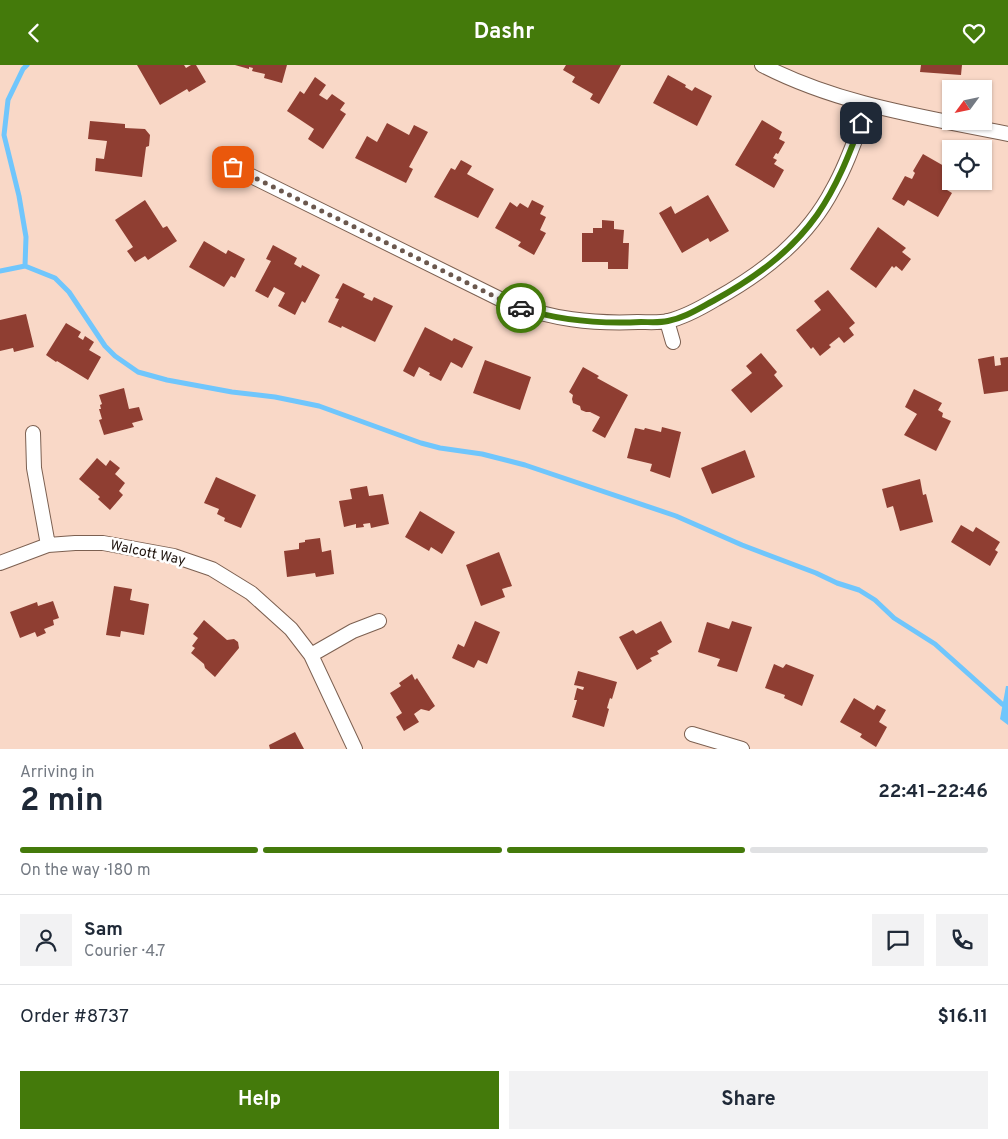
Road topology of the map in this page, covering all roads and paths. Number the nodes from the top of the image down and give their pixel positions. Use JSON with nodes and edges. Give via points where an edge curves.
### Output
{"nodes":[{"id":1,"x":762,"y":65,"type":"edge"},
{"id":2,"x":868,"y":105,"type":"junction"},
{"id":3,"x":1008,"y":134,"type":"edge"},
{"id":4,"x":233,"y":167,"type":"dead end"},
{"id":5,"x":667,"y":321,"type":"junction"},
{"id":6,"x":673,"y":342,"type":"dead end"},
{"id":7,"x":33,"y":433,"type":"dead end"},
{"id":8,"x":48,"y":545,"type":"junction"},
{"id":9,"x":0,"y":563,"type":"edge"},
{"id":10,"x":378,"y":621,"type":"dead end"},
{"id":11,"x":311,"y":655,"type":"junction"},
{"id":12,"x":692,"y":734,"type":"dead end"},
{"id":13,"x":355,"y":749,"type":"edge"},
{"id":14,"x":742,"y":749,"type":"edge"}],
"edges":[{"from":1,"to":2,"type":"street"},
{"from":2,"to":3,"type":"street"},
{"from":2,"to":5,"type":"street","via":[[833,191],[800,236],[752,278],[693,312]]},
{"from":4,"to":5,"type":"street","via":[[508,303],[568,320]]},
{"from":5,"to":6,"type":"street"},
{"from":7,"to":8,"type":"street","via":[[34,468]]},
{"from":8,"to":9,"type":"street","name":"Walcott Way"},
{"from":8,"to":11,"type":"street","name":"Walcott Way","via":[[103,543],[174,556],[212,569],[272,610]]},
{"from":10,"to":11,"type":"street"},
{"from":11,"to":13,"type":"street","name":"Walcott Way"},
{"from":12,"to":14,"type":"street"}]}
